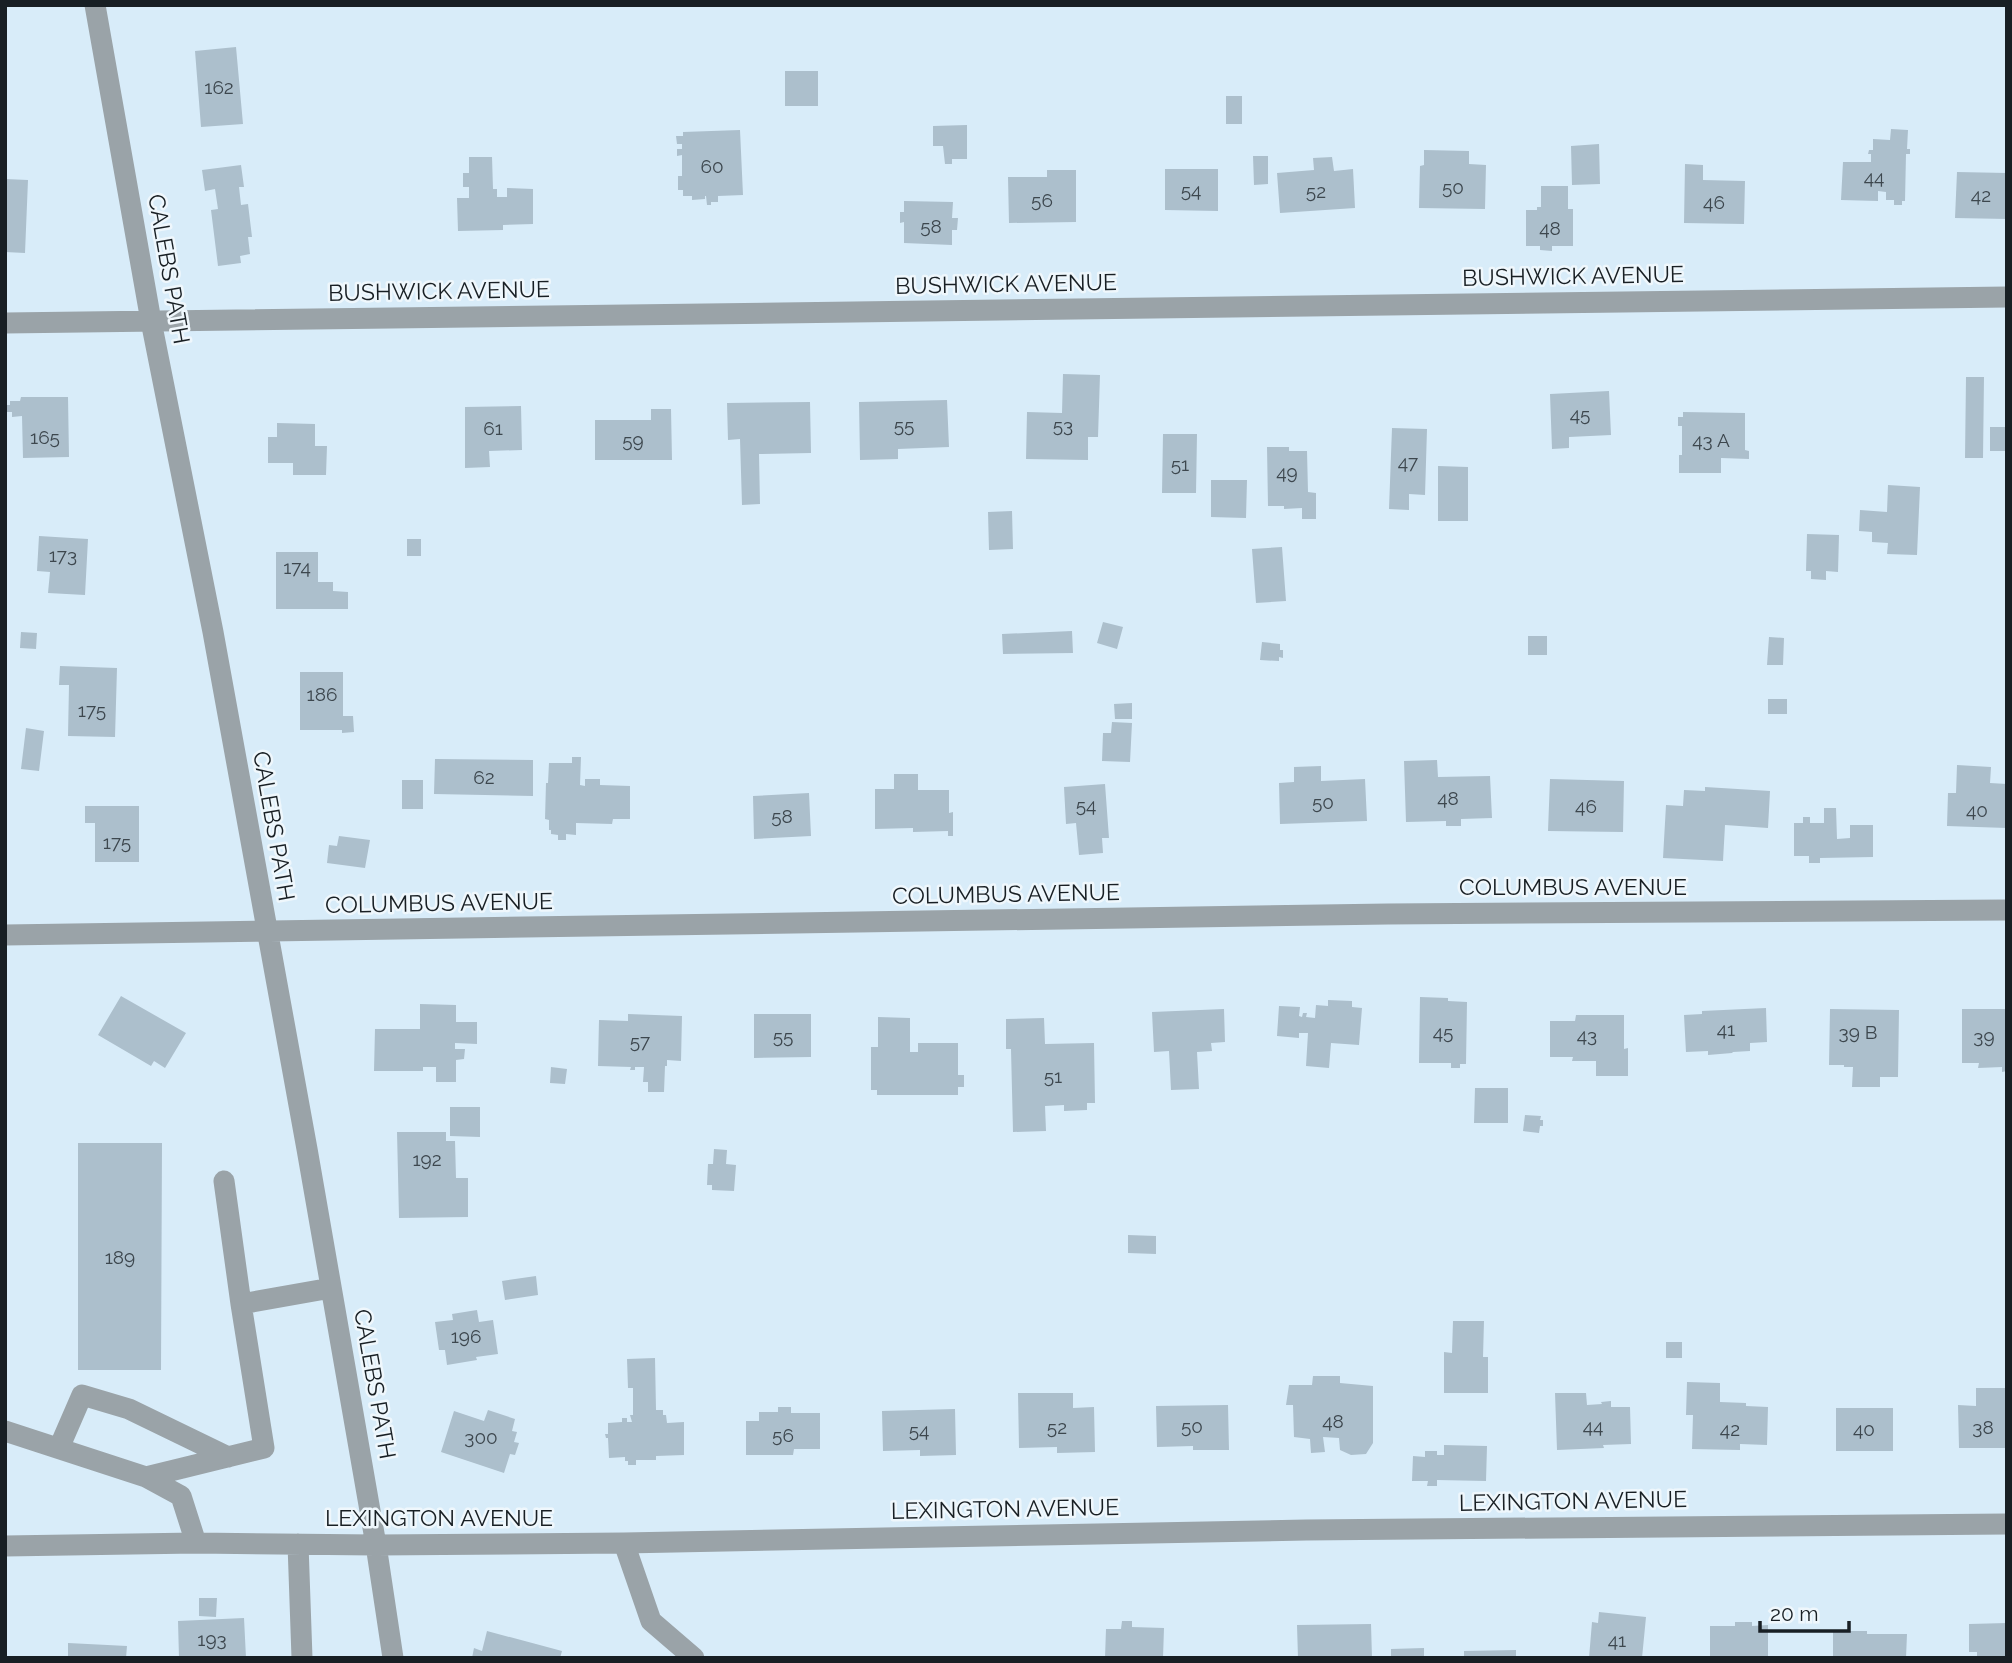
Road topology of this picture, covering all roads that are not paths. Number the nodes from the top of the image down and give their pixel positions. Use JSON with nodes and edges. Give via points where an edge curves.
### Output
{"nodes":[{"id":1,"x":95,"y":5,"type":"edge"},
{"id":2,"x":2007,"y":297,"type":"edge"},
{"id":3,"x":151,"y":321,"type":"junction"},
{"id":4,"x":5,"y":323,"type":"edge"},
{"id":5,"x":2007,"y":911,"type":"edge"},
{"id":6,"x":267,"y":932,"type":"junction"},
{"id":7,"x":5,"y":935,"type":"edge"},
{"id":8,"x":224,"y":1181,"type":"dead end"},
{"id":9,"x":331,"y":1288,"type":"junction"},
{"id":10,"x":241,"y":1304,"type":"junction"},
{"id":11,"x":5,"y":1430,"type":"edge"},
{"id":12,"x":59,"y":1448,"type":"junction"},
{"id":13,"x":228,"y":1457,"type":"junction"},
{"id":14,"x":146,"y":1477,"type":"junction"},
{"id":15,"x":2007,"y":1524,"type":"edge"},
{"id":16,"x":624,"y":1542,"type":"junction"},
{"id":17,"x":196,"y":1543,"type":"junction"},
{"id":18,"x":298,"y":1544,"type":"junction"},
{"id":19,"x":376,"y":1545,"type":"junction"},
{"id":20,"x":5,"y":1546,"type":"edge"},
{"id":21,"x":302,"y":1658,"type":"edge"},
{"id":22,"x":393,"y":1658,"type":"edge"},
{"id":23,"x":694,"y":1658,"type":"edge"}],
"edges":[{"from":1,"to":3,"type":"street","name":"CALEBS PATH"},
{"from":2,"to":3,"type":"street","name":"BUSHWICK AVENUE"},
{"from":3,"to":4,"type":"street","name":"BUSHWICK AVENUE"},
{"from":3,"to":6,"type":"street","name":"CALEBS PATH"},
{"from":5,"to":6,"type":"street","name":"COLUMBUS AVENUE","via":[[1388,914]]},
{"from":6,"to":7,"type":"street","name":"COLUMBUS AVENUE"},
{"from":6,"to":9,"type":"street","name":"CALEBS PATH"},
{"from":8,"to":10,"type":"street"},
{"from":9,"to":10,"type":"street"},
{"from":9,"to":19,"type":"street","name":"CALEBS PATH"},
{"from":10,"to":13,"type":"street","via":[[264,1448]]},
{"from":11,"to":12,"type":"street"},
{"from":12,"to":13,"type":"street","via":[[82,1395],[129,1409]]},
{"from":12,"to":14,"type":"street"},
{"from":13,"to":14,"type":"street"},
{"from":14,"to":17,"type":"street","via":[[181,1496]]},
{"from":15,"to":16,"type":"street","name":"LEXINGTON AVENUE"},
{"from":16,"to":19,"type":"street","name":"LEXINGTON AVENUE"},
{"from":16,"to":23,"type":"street","via":[[651,1621]]},
{"from":17,"to":18,"type":"street","name":"LEXINGTON AVENUE"},
{"from":17,"to":20,"type":"street","name":"LEXINGTON AVENUE"},
{"from":18,"to":19,"type":"street","name":"LEXINGTON AVENUE"},
{"from":18,"to":21,"type":"street"},
{"from":19,"to":22,"type":"street","name":"CALEBS PATH"}]}
